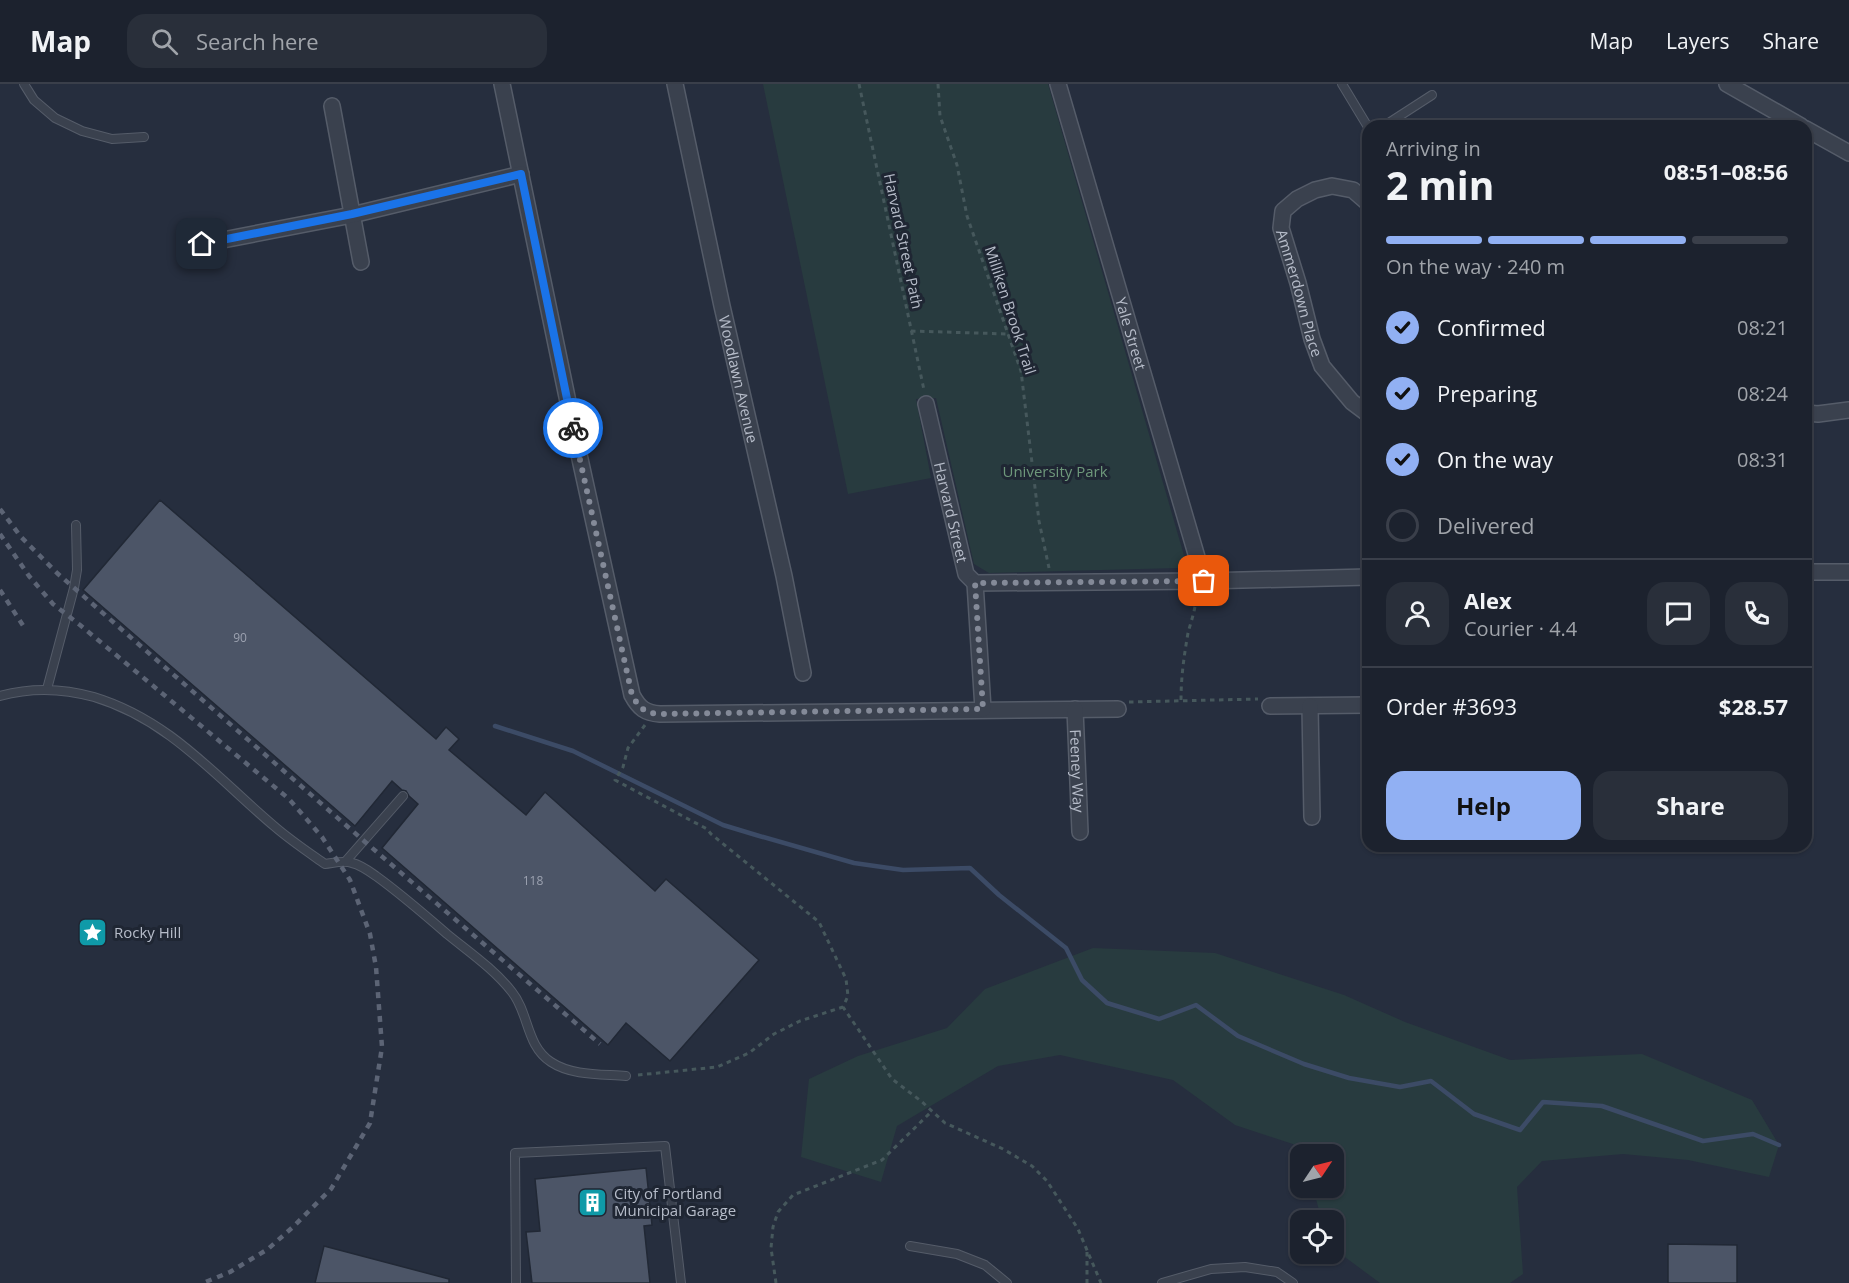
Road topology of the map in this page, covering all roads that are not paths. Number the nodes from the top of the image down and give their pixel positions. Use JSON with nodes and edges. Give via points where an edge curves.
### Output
{"nodes":[{"id":1,"x":24,"y":84,"type":"edge"},
{"id":2,"x":502,"y":84,"type":"edge"},
{"id":3,"x":675,"y":84,"type":"edge"},
{"id":4,"x":1058,"y":84,"type":"edge"},
{"id":5,"x":1342,"y":84,"type":"edge"},
{"id":6,"x":1727,"y":84,"type":"edge"},
{"id":7,"x":1432,"y":95,"type":"dead end"},
{"id":8,"x":332,"y":106,"type":"dead end"},
{"id":9,"x":1364,"y":120,"type":"edge"},
{"id":10,"x":1393,"y":120,"type":"edge"},
{"id":11,"x":1790,"y":120,"type":"edge"},
{"id":12,"x":1812,"y":132,"type":"edge"},
{"id":13,"x":144,"y":137,"type":"dead end"},
{"id":14,"x":1849,"y":153,"type":"edge"},
{"id":15,"x":521,"y":174,"type":"junction"},
{"id":16,"x":1362,"y":197,"type":"edge"},
{"id":17,"x":352,"y":214,"type":"junction"},
{"id":18,"x":202,"y":244,"type":"dead end"},
{"id":19,"x":361,"y":262,"type":"dead end"},
{"id":20,"x":926,"y":404,"type":"road end"},
{"id":21,"x":1362,"y":410,"type":"edge"},
{"id":22,"x":1849,"y":410,"type":"edge"},
{"id":23,"x":1812,"y":414,"type":"edge"},
{"id":24,"x":75,"y":525,"type":"dead end"},
{"id":25,"x":1812,"y":572,"type":"edge"},
{"id":26,"x":1849,"y":572,"type":"edge"},
{"id":27,"x":1362,"y":577,"type":"edge"},
{"id":28,"x":1200,"y":581,"type":"junction"},
{"id":29,"x":975,"y":583,"type":"junction"},
{"id":30,"x":803,"y":673,"type":"dead end"},
{"id":31,"x":47,"y":689,"type":"junction"},
{"id":32,"x":0,"y":696,"type":"edge"},
{"id":33,"x":1362,"y":705,"type":"edge"},
{"id":34,"x":1270,"y":706,"type":"road end"},
{"id":35,"x":1310,"y":706,"type":"junction"},
{"id":36,"x":983,"y":709,"type":"junction"},
{"id":37,"x":1075,"y":709,"type":"junction"},
{"id":38,"x":1118,"y":709,"type":"road end"},
{"id":39,"x":403,"y":796,"type":"dead end"},
{"id":40,"x":1311,"y":817,"type":"dead end"},
{"id":41,"x":1080,"y":832,"type":"dead end"},
{"id":42,"x":345,"y":862,"type":"junction"},
{"id":43,"x":626,"y":1076,"type":"road end"},
{"id":44,"x":910,"y":1246,"type":"dead end"},
{"id":45,"x":516,"y":1283,"type":"edge"},
{"id":46,"x":681,"y":1283,"type":"edge"},
{"id":47,"x":1007,"y":1283,"type":"edge"},
{"id":48,"x":1162,"y":1283,"type":"edge"},
{"id":49,"x":1293,"y":1283,"type":"edge"}],
"edges":[{"from":1,"to":13,"type":"lane","via":[[34,100],[55,118],[82,131],[112,139]]},
{"from":2,"to":15,"type":"street"},
{"from":3,"to":30,"type":"street","name":"Woodlawn Avenue"},
{"from":4,"to":28,"type":"street","name":"Yale Street"},
{"from":5,"to":9,"type":"lane"},
{"from":6,"to":11,"type":"street"},
{"from":7,"to":10,"type":"lane"},
{"from":8,"to":17,"type":"street"},
{"from":12,"to":14,"type":"street"},
{"from":15,"to":17,"type":"street"},
{"from":15,"to":36,"type":"street","name":"Feeney Way","via":[[578,450],[632,695],[638,706],[653,713]]},
{"from":16,"to":21,"type":"street","name":"Ammerdown Place","via":[[1353,190],[1332,186],[1315,190],[1283,211],[1281,228],[1322,366]]},
{"from":17,"to":18,"type":"street"},
{"from":17,"to":19,"type":"street"},
{"from":20,"to":29,"type":"street","name":"Harvard Street","via":[[966,574]]},
{"from":22,"to":23,"type":"street"},
{"from":24,"to":31,"type":"lane","via":[[77,570]]},
{"from":25,"to":26,"type":"street"},
{"from":27,"to":28,"type":"street"},
{"from":28,"to":29,"type":"street"},
{"from":29,"to":36,"type":"street"},
{"from":31,"to":32,"type":"lane"},
{"from":31,"to":42,"type":"lane","via":[[113,703],[155,724],[284,835],[325,864]]},
{"from":33,"to":35,"type":"street"},
{"from":34,"to":35,"type":"street"},
{"from":35,"to":40,"type":"street"},
{"from":36,"to":37,"type":"street","name":"Feeney Way"},
{"from":37,"to":38,"type":"street","name":"Feeney Way"},
{"from":37,"to":41,"type":"street","name":"Feeney Way"},
{"from":39,"to":42,"type":"lane"},
{"from":42,"to":43,"type":"lane","via":[[368,871],[394,889],[491,971],[520,1004],[534,1044],[552,1063],[580,1072]]},
{"from":44,"to":47,"type":"lane","via":[[957,1254],[985,1265]]},
{"from":45,"to":46,"type":"lane","via":[[516,1153],[665,1146]]},
{"from":48,"to":49,"type":"lane","via":[[1211,1269],[1245,1267],[1277,1272]]}]}
